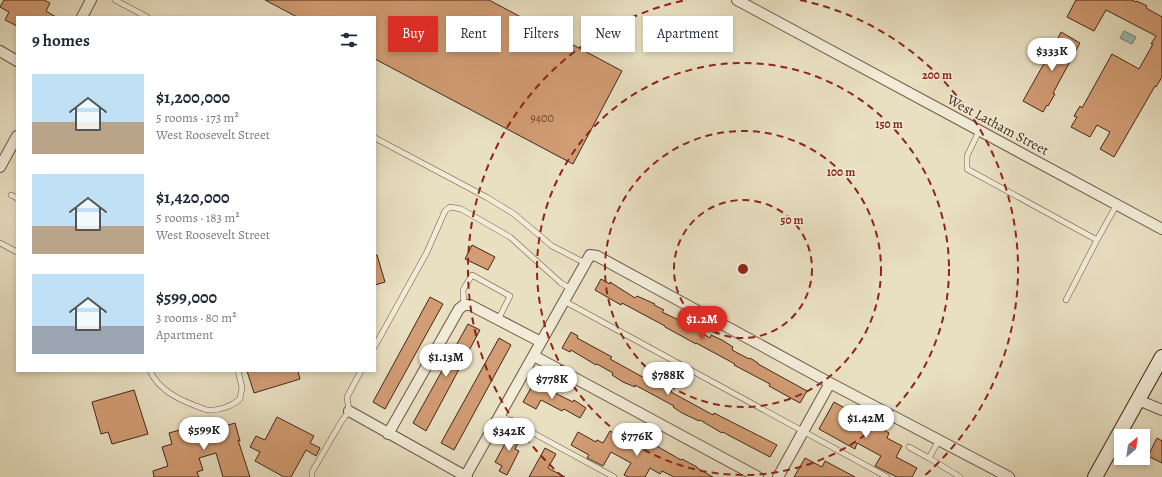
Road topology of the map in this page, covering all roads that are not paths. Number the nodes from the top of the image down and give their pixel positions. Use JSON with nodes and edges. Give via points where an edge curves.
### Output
{"nodes":[{"id":1,"x":91,"y":0,"type":"edge"},
{"id":2,"x":115,"y":0,"type":"edge"},
{"id":3,"x":737,"y":0,"type":"edge"},
{"id":4,"x":83,"y":16,"type":"edge"},
{"id":5,"x":145,"y":16,"type":"edge"},
{"id":6,"x":0,"y":51,"type":"edge"},
{"id":7,"x":16,"y":59,"type":"edge"},
{"id":8,"x":980,"y":130,"type":"junction"},
{"id":9,"x":16,"y":138,"type":"edge"},
{"id":10,"x":376,"y":139,"type":"edge"},
{"id":11,"x":0,"y":167,"type":"edge"},
{"id":12,"x":11,"y":195,"type":"dead end"},
{"id":13,"x":16,"y":198,"type":"edge"},
{"id":14,"x":1117,"y":204,"type":"junction"},
{"id":15,"x":1162,"y":229,"type":"edge"},
{"id":16,"x":1097,"y":240,"type":"junction"},
{"id":17,"x":0,"y":243,"type":"edge"},
{"id":18,"x":16,"y":251,"type":"edge"},
{"id":19,"x":588,"y":259,"type":"junction"},
{"id":20,"x":571,"y":289,"type":"junction"},
{"id":21,"x":1066,"y":300,"type":"dead end"},
{"id":22,"x":564,"y":301,"type":"junction"},
{"id":23,"x":464,"y":305,"type":"junction"},
{"id":24,"x":498,"y":320,"type":"junction"},
{"id":25,"x":541,"y":342,"type":"junction"},
{"id":26,"x":376,"y":344,"type":"edge"},
{"id":27,"x":534,"y":356,"type":"junction"},
{"id":28,"x":1162,"y":357,"type":"edge"},
{"id":29,"x":151,"y":372,"type":"edge"},
{"id":30,"x":238,"y":372,"type":"edge"},
{"id":31,"x":360,"y":372,"type":"edge"},
{"id":32,"x":830,"y":383,"type":"junction"},
{"id":33,"x":1138,"y":400,"type":"junction"},
{"id":34,"x":1162,"y":410,"type":"edge"},
{"id":35,"x":349,"y":411,"type":"junction"},
{"id":36,"x":500,"y":416,"type":"junction"},
{"id":37,"x":804,"y":431,"type":"junction"},
{"id":38,"x":388,"y":434,"type":"junction"},
{"id":39,"x":939,"y":440,"type":"junction"},
{"id":40,"x":910,"y":447,"type":"dead end"},
{"id":41,"x":929,"y":458,"type":"junction"},
{"id":42,"x":312,"y":477,"type":"edge"},
{"id":43,"x":466,"y":477,"type":"edge"},
{"id":44,"x":614,"y":477,"type":"edge"},
{"id":45,"x":758,"y":477,"type":"edge"},
{"id":46,"x":778,"y":477,"type":"edge"},
{"id":47,"x":887,"y":477,"type":"edge"},
{"id":48,"x":960,"y":477,"type":"edge"},
{"id":49,"x":1009,"y":477,"type":"edge"},
{"id":50,"x":1095,"y":477,"type":"edge"}],
"edges":[{"from":1,"to":4,"type":"street"},
{"from":2,"to":5,"type":"lane"},
{"from":3,"to":8,"type":"street","name":"West Latham Street"},
{"from":6,"to":7,"type":"street"},
{"from":8,"to":14,"type":"street","name":"West Latham Street"},
{"from":8,"to":16,"type":"lane","via":[[967,156],[967,169]]},
{"from":9,"to":11,"type":"street"},
{"from":10,"to":19,"type":"lane","via":[[488,198],[514,214],[552,246]]},
{"from":12,"to":13,"type":"lane"},
{"from":14,"to":15,"type":"street","name":"West Latham Street"},
{"from":14,"to":16,"type":"lane"},
{"from":16,"to":21,"type":"lane"},
{"from":17,"to":18,"type":"lane"},
{"from":19,"to":20,"type":"street"},
{"from":19,"to":32,"type":"street","via":[[597,256]]},
{"from":20,"to":22,"type":"street"},
{"from":20,"to":26,"type":"lane","via":[[510,237],[461,209],[450,207],[445,211],[427,252]]},
{"from":22,"to":25,"type":"street"},
{"from":22,"to":37,"type":"lane"},
{"from":23,"to":24,"type":"street","via":[[470,305]]},
{"from":23,"to":24,"type":"lane","via":[[463,290],[472,275],[510,296]]},
{"from":23,"to":38,"type":"street","via":[[459,309]]},
{"from":24,"to":25,"type":"street"},
{"from":25,"to":27,"type":"street"},
{"from":27,"to":36,"type":"street"},
{"from":27,"to":45,"type":"street"},
{"from":28,"to":33,"type":"main road"},
{"from":29,"to":30,"type":"lane","via":[[157,383],[172,395],[207,410],[230,405],[240,399],[242,387]]},
{"from":31,"to":35,"type":"lane","via":[[347,397]]},
{"from":32,"to":37,"type":"street"},
{"from":32,"to":39,"type":"street"},
{"from":33,"to":34,"type":"street"},
{"from":33,"to":50,"type":"main road"},
{"from":35,"to":38,"type":"street"},
{"from":35,"to":42,"type":"lane","via":[[312,472]]},
{"from":36,"to":43,"type":"street"},
{"from":36,"to":44,"type":"lane"},
{"from":37,"to":46,"type":"street"},
{"from":37,"to":47,"type":"lane"},
{"from":38,"to":43,"type":"street"},
{"from":39,"to":41,"type":"lane"},
{"from":39,"to":49,"type":"street"},
{"from":40,"to":41,"type":"lane"},
{"from":41,"to":48,"type":"lane"}]}
